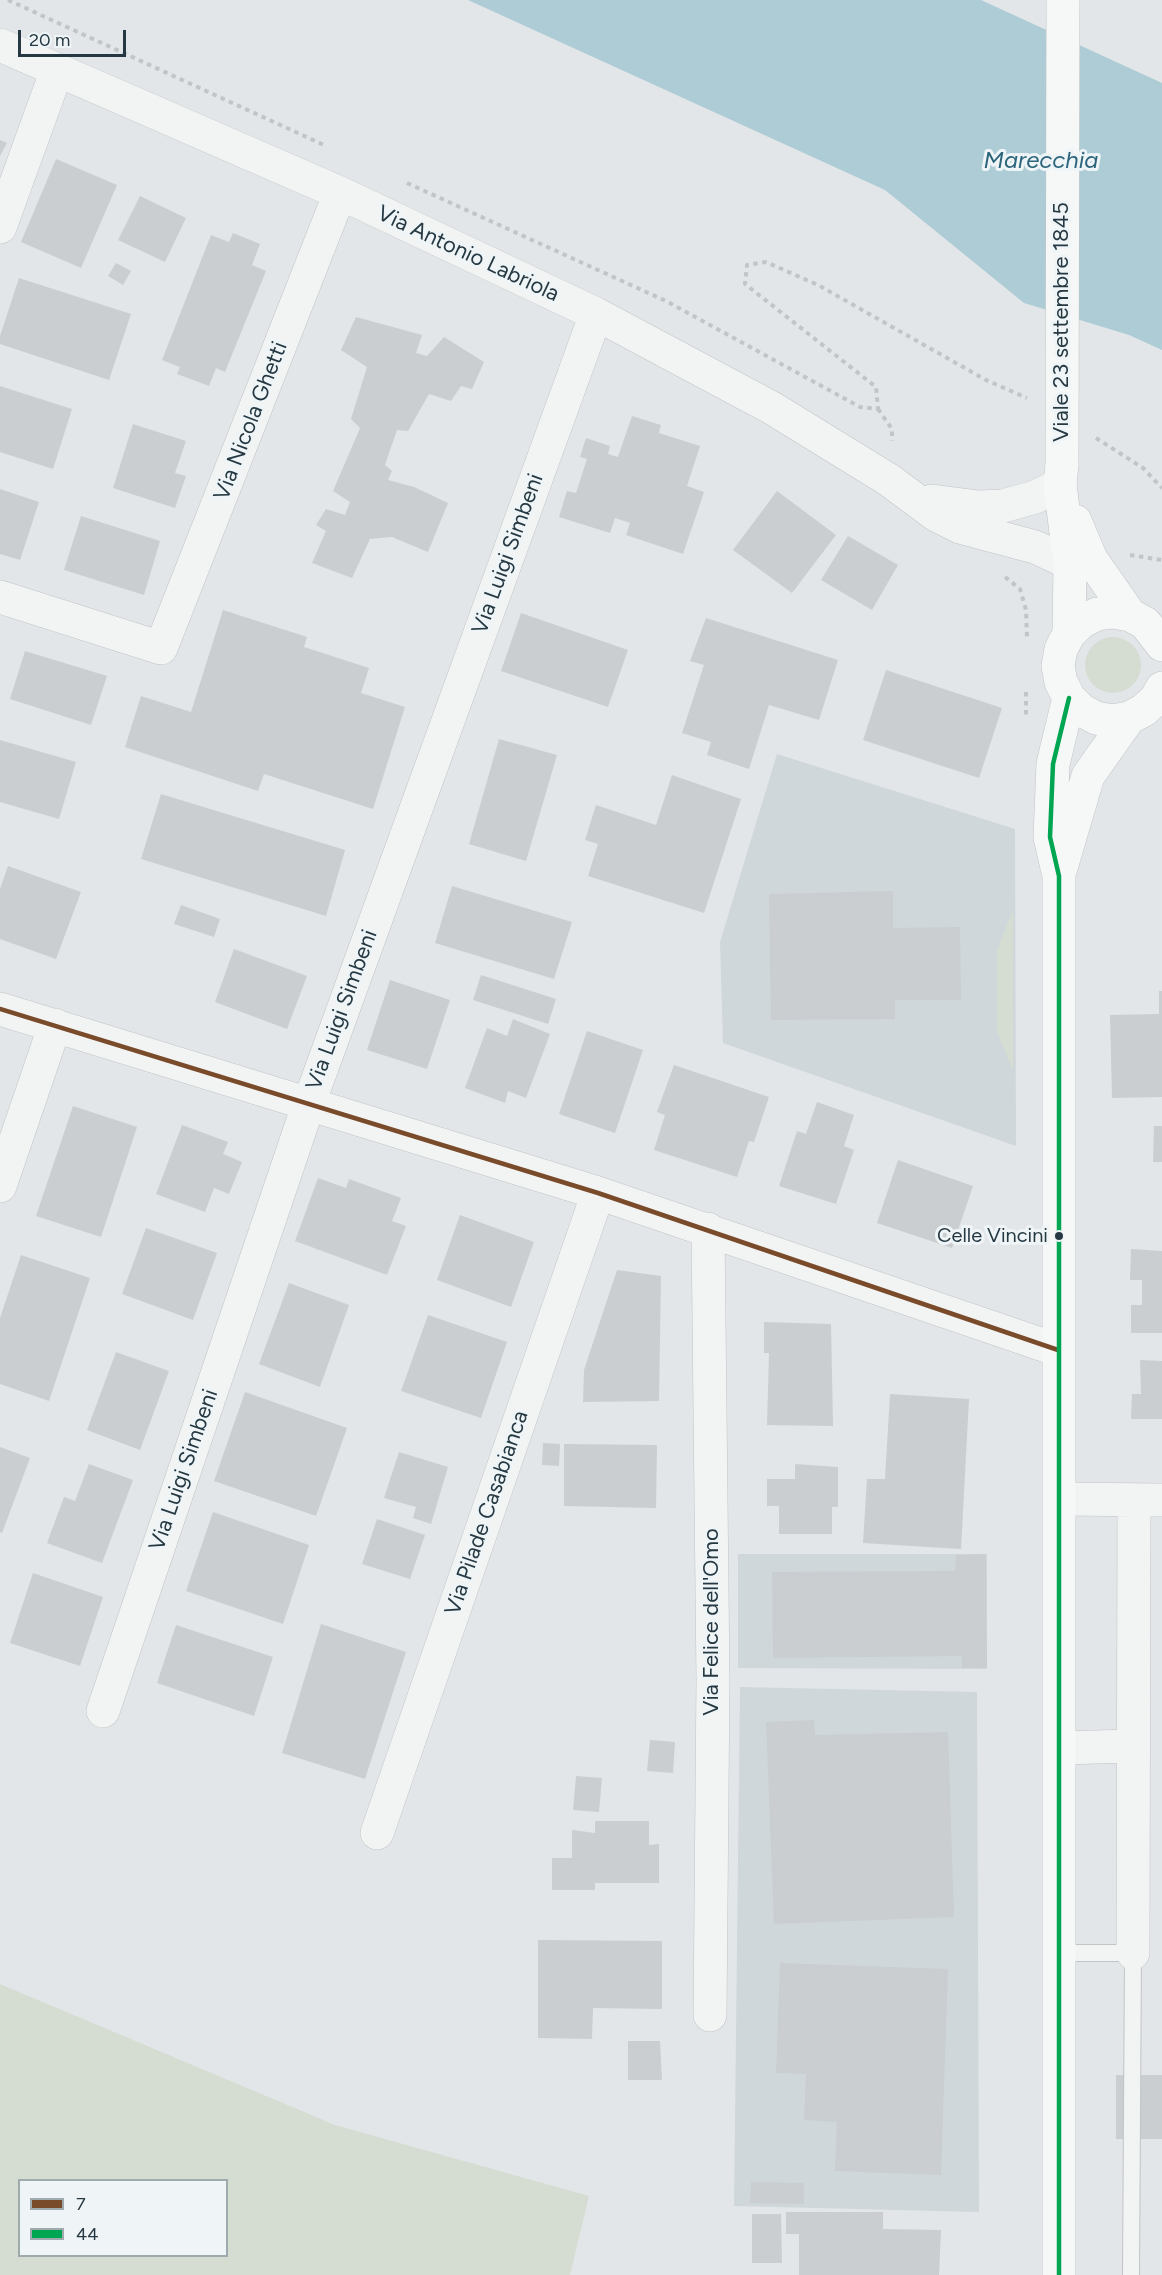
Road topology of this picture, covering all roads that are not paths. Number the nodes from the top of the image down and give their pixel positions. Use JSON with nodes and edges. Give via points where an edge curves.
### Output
{"nodes":[{"id":1,"x":1063,"y":0,"type":"edge"},
{"id":2,"x":0,"y":45,"type":"edge"},
{"id":3,"x":57,"y":70,"type":"junction"},
{"id":4,"x":340,"y":193,"type":"junction"},
{"id":5,"x":0,"y":226,"type":"edge"},
{"id":6,"x":596,"y":314,"type":"junction"},
{"id":7,"x":1061,"y":475,"type":"junction"},
{"id":8,"x":917,"y":499,"type":"junction"},
{"id":9,"x":1070,"y":563,"type":"junction"},
{"id":10,"x":0,"y":597,"type":"edge"},
{"id":11,"x":1130,"y":615,"type":"junction"},
{"id":12,"x":1069,"y":634,"type":"junction"},
{"id":13,"x":1160,"y":639,"type":"edge"},
{"id":14,"x":1069,"y":698,"type":"junction"},
{"id":15,"x":1149,"y":705,"type":"edge"},
{"id":16,"x":1059,"y":876,"type":"junction"},
{"id":17,"x":0,"y":1009,"type":"edge"},
{"id":18,"x":55,"y":1025,"type":"junction"},
{"id":19,"x":308,"y":1106,"type":"junction"},
{"id":20,"x":0,"y":1186,"type":"edge"},
{"id":21,"x":598,"y":1193,"type":"junction"},
{"id":22,"x":708,"y":1229,"type":"junction"},
{"id":23,"x":1058,"y":1350,"type":"junction"},
{"id":24,"x":1060,"y":1499,"type":"junction"},
{"id":25,"x":1148,"y":1500,"type":"edge"},
{"id":26,"x":103,"y":1711,"type":"dead end"},
{"id":27,"x":1133,"y":1746,"type":"junction"},
{"id":28,"x":1060,"y":1748,"type":"junction"},
{"id":29,"x":377,"y":1833,"type":"dead end"},
{"id":30,"x":1060,"y":1953,"type":"junction"},
{"id":31,"x":1132,"y":1953,"type":"junction"},
{"id":32,"x":710,"y":2015,"type":"dead end"},
{"id":33,"x":1059,"y":2275,"type":"edge"},
{"id":34,"x":1131,"y":2275,"type":"edge"}],
"edges":[{"from":1,"to":7,"type":"main road","name":"Viale 23 settembre 1845","bridge":true},
{"from":2,"to":3,"type":"street","name":"Via Antonio Labriola"},
{"from":3,"to":4,"type":"street","name":"Via Antonio Labriola"},
{"from":3,"to":5,"type":"street"},
{"from":4,"to":6,"type":"street","name":"Via Antonio Labriola"},
{"from":4,"to":10,"type":"street","name":"Via Nicola Ghetti","via":[[161,648]]},
{"from":6,"to":8,"type":"street","name":"Via Antonio Labriola","via":[[772,408]]},
{"from":6,"to":19,"type":"street","name":"Via Luigi Simbeni"},
{"from":7,"to":8,"type":"street","name":"Via Antonio Labriola","via":[[1035,497],[1002,506]]},
{"from":7,"to":9,"type":"main road","name":"Viale 23 settembre 1845"},
{"from":7,"to":11,"type":"main road","name":"Viale 23 settembre 1845","via":[[1091,559]]},
{"from":8,"to":9,"type":"street","name":"Via Antonio Labriola","via":[[936,515],[960,527],[1035,547]]},
{"from":9,"to":12,"type":"main road","name":"Viale 23 settembre 1845"},
{"from":11,"to":12,"type":"main road","via":[[1097,614]]},
{"from":11,"to":13,"type":"main road","name":"Viale 23 settembre 1845","via":[[1145,623]]},
{"from":12,"to":14,"type":"main road","name":"Viale 23 settembre 1845","via":[[1058,666]]},
{"from":14,"to":15,"type":"main road","via":[[1081,710],[1112,721]]},
{"from":14,"to":16,"type":"main road","via":[[1053,764],[1050,837]]},
{"from":15,"to":16,"type":"main road","via":[[1088,776]]},
{"from":16,"to":23,"type":"main road"},
{"from":17,"to":18,"type":"street"},
{"from":18,"to":19,"type":"street"},
{"from":18,"to":20,"type":"street"},
{"from":19,"to":21,"type":"street"},
{"from":19,"to":26,"type":"street","name":"Via Luigi Simbeni"},
{"from":21,"to":22,"type":"street"},
{"from":21,"to":29,"type":"street","name":"Via Pilade Casabianca"},
{"from":22,"to":23,"type":"street"},
{"from":22,"to":32,"type":"street","name":"Via Felice dell'Omo","via":[[713,1680]]},
{"from":23,"to":24,"type":"main road"},
{"from":24,"to":25,"type":"street"},
{"from":24,"to":28,"type":"main road"},
{"from":25,"to":27,"type":"street"},
{"from":27,"to":28,"type":"street"},
{"from":27,"to":31,"type":"street"},
{"from":28,"to":30,"type":"main road"},
{"from":30,"to":31,"type":"lane"},
{"from":30,"to":33,"type":"main road"},
{"from":31,"to":34,"type":"lane"}]}
